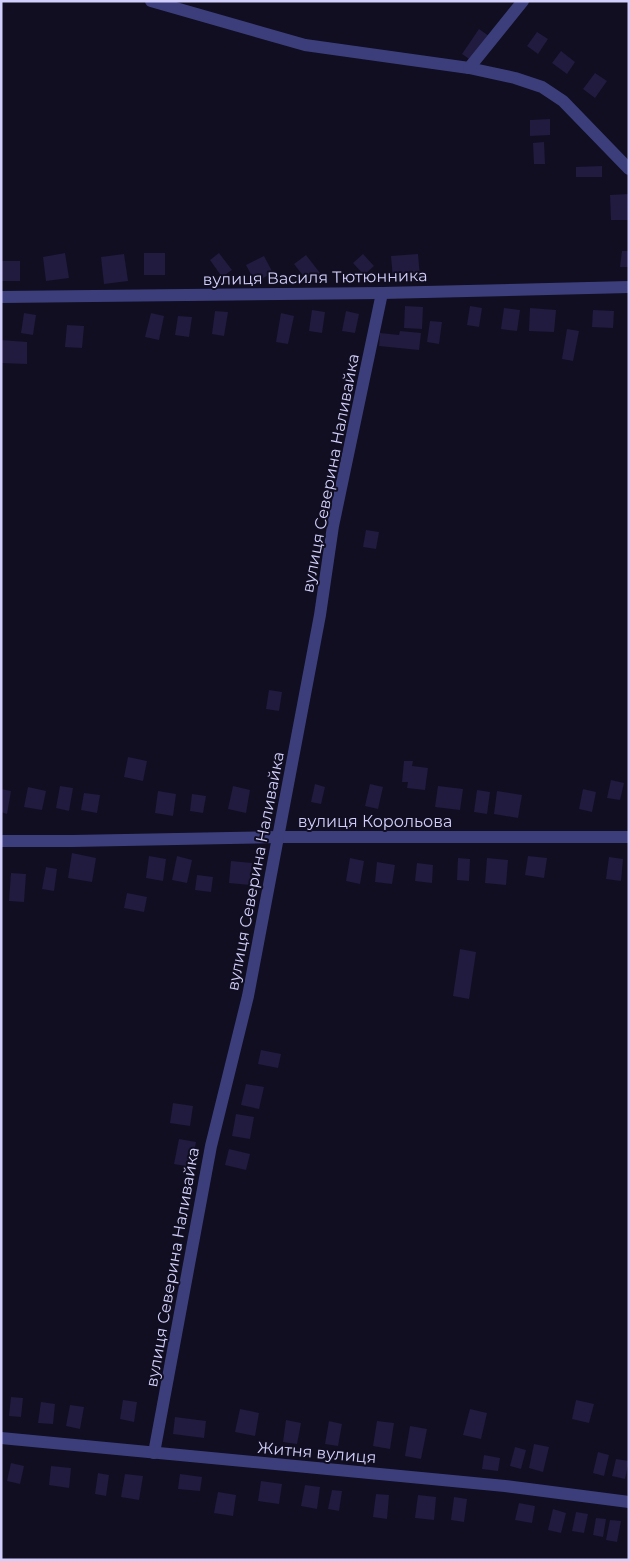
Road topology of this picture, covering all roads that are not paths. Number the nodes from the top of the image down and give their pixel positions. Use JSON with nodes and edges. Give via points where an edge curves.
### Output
{"nodes":[{"id":1,"x":151,"y":1,"type":"edge"},
{"id":2,"x":523,"y":1,"type":"edge"},
{"id":3,"x":469,"y":68,"type":"junction"},
{"id":4,"x":629,"y":169,"type":"edge"},
{"id":5,"x":629,"y":288,"type":"edge"},
{"id":6,"x":382,"y":294,"type":"junction"},
{"id":7,"x":1,"y":297,"type":"edge"},
{"id":8,"x":278,"y":837,"type":"junction"},
{"id":9,"x":629,"y":837,"type":"edge"},
{"id":10,"x":1,"y":841,"type":"edge"},
{"id":11,"x":1,"y":1438,"type":"edge"},
{"id":12,"x":154,"y":1453,"type":"junction"},
{"id":13,"x":629,"y":1502,"type":"edge"}],
"edges":[{"from":1,"to":3,"type":"street","via":[[305,45]]},
{"from":2,"to":3,"type":"street"},
{"from":3,"to":4,"type":"street","via":[[542,87],[563,101]]},
{"from":5,"to":6,"type":"street","name":"вулиця Василя Тютюнника"},
{"from":6,"to":7,"type":"street","name":"вулиця Василя Тютюнника"},
{"from":6,"to":8,"type":"street","name":"вулиця Северина Наливайка","via":[[333,526],[320,615]]},
{"from":8,"to":9,"type":"street","name":"вулиця Корольова"},
{"from":8,"to":10,"type":"street","name":"вулиця Корольова"},
{"from":8,"to":12,"type":"street","name":"вулиця Северина Наливайка","via":[[248,996],[211,1146]]},
{"from":11,"to":12,"type":"street","name":"Житня вулиця"},
{"from":12,"to":13,"type":"street","name":"Житня вулиця","via":[[505,1486]]}]}
